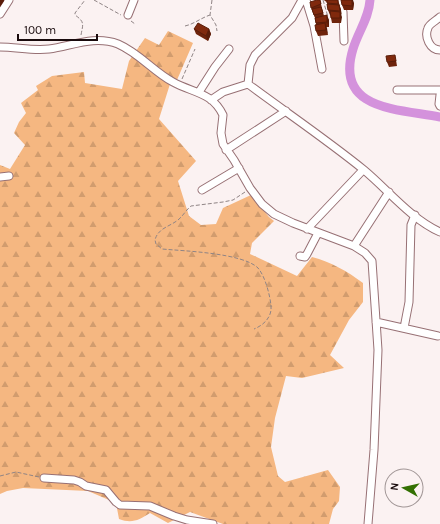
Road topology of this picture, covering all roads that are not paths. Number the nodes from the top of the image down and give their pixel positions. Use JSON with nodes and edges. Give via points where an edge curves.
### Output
{"nodes":[{"id":1,"x":9,"y":0,"type":"edge"},
{"id":2,"x":134,"y":0,"type":"edge"},
{"id":3,"x":302,"y":0,"type":"edge"},
{"id":4,"x":306,"y":0,"type":"edge"},
{"id":5,"x":340,"y":0,"type":"edge"},
{"id":6,"x":0,"y":14,"type":"edge"},
{"id":7,"x":126,"y":17,"type":"road end"},
{"id":8,"x":440,"y":17,"type":"edge"},
{"id":9,"x":344,"y":41,"type":"dead end"},
{"id":10,"x":0,"y":47,"type":"edge"},
{"id":11,"x":229,"y":49,"type":"dead end"},
{"id":12,"x":440,"y":50,"type":"edge"},
{"id":13,"x":322,"y":69,"type":"dead end"},
{"id":14,"x":248,"y":84,"type":"junction"},
{"id":15,"x":397,"y":90,"type":"dead end"},
{"id":16,"x":440,"y":90,"type":"edge"},
{"id":17,"x":199,"y":92,"type":"junction"},
{"id":18,"x":440,"y":95,"type":"edge"},
{"id":19,"x":211,"y":100,"type":"junction"},
{"id":20,"x":440,"y":106,"type":"edge"},
{"id":21,"x":286,"y":111,"type":"junction"},
{"id":22,"x":226,"y":150,"type":"junction"},
{"id":23,"x":239,"y":168,"type":"junction"},
{"id":24,"x":363,"y":170,"type":"junction"},
{"id":25,"x":9,"y":176,"type":"dead end"},
{"id":26,"x":0,"y":177,"type":"edge"},
{"id":27,"x":202,"y":190,"type":"dead end"},
{"id":28,"x":389,"y":192,"type":"junction"},
{"id":29,"x":414,"y":215,"type":"junction"},
{"id":30,"x":306,"y":229,"type":"junction"},
{"id":31,"x":440,"y":232,"type":"edge"},
{"id":32,"x":318,"y":233,"type":"junction"},
{"id":33,"x":354,"y":246,"type":"junction"},
{"id":34,"x":300,"y":256,"type":"dead end"},
{"id":35,"x":376,"y":322,"type":"junction"},
{"id":36,"x":404,"y":328,"type":"junction"},
{"id":37,"x":438,"y":336,"type":"dead end"},
{"id":38,"x":44,"y":478,"type":"road end"},
{"id":39,"x":213,"y":524,"type":"edge"},
{"id":40,"x":368,"y":524,"type":"edge"}],
"edges":[{"from":1,"to":6,"type":"street"},
{"from":2,"to":7,"type":"street"},
{"from":3,"to":14,"type":"street","via":[[294,16],[255,55],[250,65]]},
{"from":4,"to":13,"type":"street"},
{"from":5,"to":9,"type":"street"},
{"from":8,"to":12,"type":"street","via":[[427,29],[427,38],[431,46],[434,50]]},
{"from":10,"to":17,"type":"street","via":[[44,49],[100,41],[116,44],[134,53],[164,76]]},
{"from":11,"to":17,"type":"street"},
{"from":14,"to":19,"type":"street","via":[[223,92]]},
{"from":14,"to":21,"type":"street"},
{"from":15,"to":16,"type":"street"},
{"from":17,"to":19,"type":"street"},
{"from":18,"to":20,"type":"street"},
{"from":19,"to":22,"type":"street","via":[[222,114],[221,136]]},
{"from":21,"to":22,"type":"street"},
{"from":21,"to":24,"type":"street"},
{"from":22,"to":23,"type":"street"},
{"from":23,"to":27,"type":"street"},
{"from":23,"to":30,"type":"street","via":[[258,201],[270,212]]},
{"from":24,"to":28,"type":"street"},
{"from":24,"to":30,"type":"street"},
{"from":25,"to":26,"type":"street"},
{"from":28,"to":29,"type":"street"},
{"from":28,"to":33,"type":"street"},
{"from":29,"to":31,"type":"street"},
{"from":29,"to":36,"type":"street","via":[[411,225],[409,302]]},
{"from":30,"to":32,"type":"street"},
{"from":32,"to":33,"type":"street"},
{"from":32,"to":34,"type":"street","via":[[305,257]]},
{"from":33,"to":35,"type":"street","via":[[372,261]]},
{"from":35,"to":36,"type":"street"},
{"from":35,"to":40,"type":"street","via":[[377,389]]},
{"from":36,"to":37,"type":"street"},
{"from":38,"to":39,"type":"street","via":[[80,482],[86,486],[106,490],[120,505],[149,506],[174,516]]}]}
